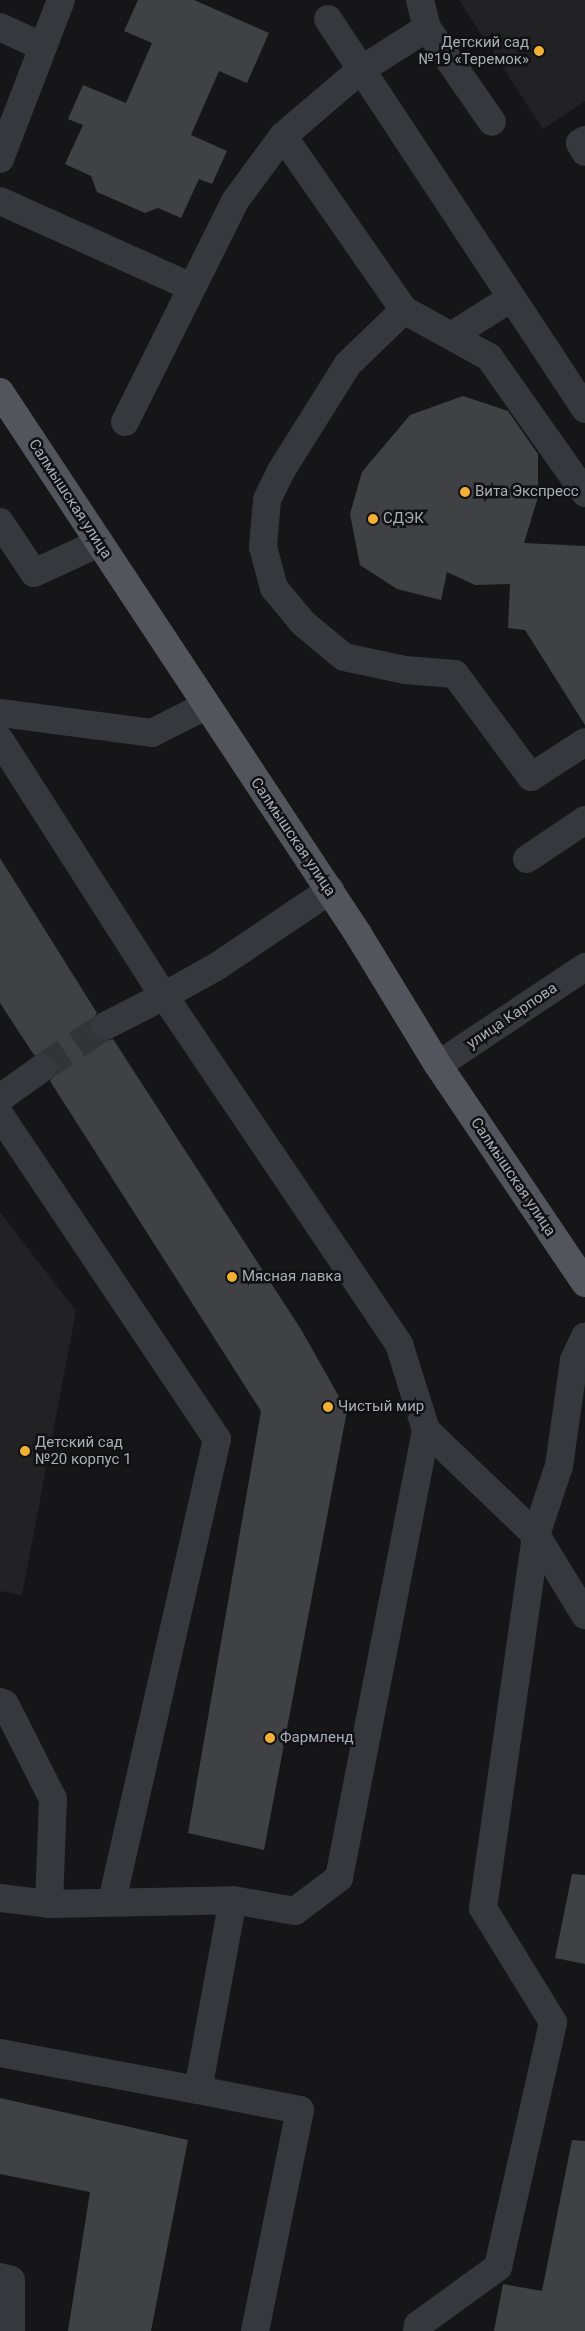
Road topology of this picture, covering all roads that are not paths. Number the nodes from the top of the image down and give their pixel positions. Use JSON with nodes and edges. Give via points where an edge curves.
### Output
{"nodes":[{"id":1,"x":61,"y":0,"type":"edge"},
{"id":2,"x":420,"y":0,"type":"edge"},
{"id":3,"x":328,"y":19,"type":"dead end"},
{"id":4,"x":0,"y":27,"type":"edge"},
{"id":5,"x":426,"y":28,"type":"junction"},
{"id":6,"x":43,"y":47,"type":"junction"},
{"id":7,"x":359,"y":71,"type":"junction"},
{"id":8,"x":492,"y":122,"type":"dead end"},
{"id":9,"x":283,"y":136,"type":"junction"},
{"id":10,"x":585,"y":140,"type":"edge"},
{"id":11,"x":585,"y":152,"type":"edge"},
{"id":12,"x":0,"y":158,"type":"edge"},
{"id":13,"x":0,"y":201,"type":"edge"},
{"id":14,"x":191,"y":288,"type":"junction"},
{"id":15,"x":511,"y":298,"type":"junction"},
{"id":16,"x":404,"y":310,"type":"junction"},
{"id":17,"x":451,"y":336,"type":"junction"},
{"id":18,"x":0,"y":392,"type":"edge"},
{"id":19,"x":585,"y":409,"type":"edge"},
{"id":20,"x":125,"y":422,"type":"dead end"},
{"id":21,"x":585,"y":493,"type":"edge"},
{"id":22,"x":0,"y":522,"type":"edge"},
{"id":23,"x":99,"y":543,"type":"junction"},
{"id":24,"x":205,"y":706,"type":"junction"},
{"id":25,"x":0,"y":713,"type":"edge"},
{"id":26,"x":0,"y":740,"type":"edge"},
{"id":27,"x":585,"y":742,"type":"edge"},
{"id":28,"x":585,"y":820,"type":"edge"},
{"id":29,"x":528,"y":859,"type":"dead end"},
{"id":30,"x":330,"y":890,"type":"junction"},
{"id":31,"x":585,"y":967,"type":"edge"},
{"id":32,"x":164,"y":996,"type":"junction"},
{"id":33,"x":105,"y":1026,"type":"tunnel mouth"},
{"id":34,"x":438,"y":1065,"type":"junction"},
{"id":35,"x":42,"y":1068,"type":"tunnel mouth"},
{"id":36,"x":0,"y":1098,"type":"edge"},
{"id":37,"x":0,"y":1115,"type":"edge"},
{"id":38,"x":585,"y":1283,"type":"edge"},
{"id":39,"x":585,"y":1336,"type":"edge"},
{"id":40,"x":426,"y":1430,"type":"junction"},
{"id":41,"x":536,"y":1535,"type":"junction"},
{"id":42,"x":585,"y":1615,"type":"edge"},
{"id":43,"x":0,"y":1702,"type":"edge"},
{"id":44,"x":0,"y":1898,"type":"edge"},
{"id":45,"x":233,"y":1900,"type":"junction"},
{"id":46,"x":112,"y":1901,"type":"junction"},
{"id":47,"x":48,"y":1904,"type":"junction"},
{"id":48,"x":0,"y":2053,"type":"edge"},
{"id":49,"x":198,"y":2090,"type":"junction"},
{"id":50,"x":0,"y":2278,"type":"edge"},
{"id":51,"x":11,"y":2331,"type":"edge"},
{"id":52,"x":255,"y":2331,"type":"edge"},
{"id":53,"x":417,"y":2331,"type":"edge"}],
"edges":[{"from":1,"to":6,"type":"street"},
{"from":2,"to":5,"type":"street"},
{"from":3,"to":7,"type":"street"},
{"from":4,"to":6,"type":"street"},
{"from":5,"to":7,"type":"street"},
{"from":5,"to":8,"type":"street"},
{"from":6,"to":12,"type":"street"},
{"from":7,"to":9,"type":"street"},
{"from":7,"to":15,"type":"street"},
{"from":9,"to":14,"type":"street","via":[[235,201]]},
{"from":9,"to":16,"type":"street"},
{"from":10,"to":11,"type":"street","via":[[580,143]]},
{"from":13,"to":14,"type":"street"},
{"from":14,"to":20,"type":"street"},
{"from":15,"to":17,"type":"street"},
{"from":15,"to":19,"type":"street"},
{"from":16,"to":17,"type":"street"},
{"from":16,"to":27,"type":"street","via":[[348,364],[281,471],[267,500],[263,547],[274,588],[304,623],[344,657],[406,670],[455,674],[531,777]]},
{"from":17,"to":21,"type":"street","via":[[489,357]]},
{"from":18,"to":23,"type":"main road","name":"Салмышская улица"},
{"from":22,"to":23,"type":"street","via":[[34,573]]},
{"from":23,"to":24,"type":"main road","name":"Салмышская улица"},
{"from":24,"to":25,"type":"street","via":[[152,733]]},
{"from":24,"to":30,"type":"main road","name":"Салмышская улица"},
{"from":26,"to":32,"type":"street"},
{"from":28,"to":29,"type":"street"},
{"from":30,"to":32,"type":"street","via":[[216,967]]},
{"from":30,"to":34,"type":"main road","name":"Салмышская улица"},
{"from":31,"to":34,"type":"street","name":"улица Карпова"},
{"from":32,"to":33,"type":"street"},
{"from":32,"to":40,"type":"street","via":[[399,1344]]},
{"from":34,"to":38,"type":"main road","name":"Салмышская улица"},
{"from":35,"to":36,"type":"street"},
{"from":37,"to":46,"type":"street","via":[[217,1438]]},
{"from":39,"to":41,"type":"street","via":[[574,1360],[560,1466]]},
{"from":40,"to":41,"type":"street"},
{"from":40,"to":45,"type":"street","via":[[339,1878],[295,1911]]},
{"from":41,"to":42,"type":"street"},
{"from":41,"to":53,"type":"street","via":[[483,1908],[553,2022],[498,2267],[418,2325]]},
{"from":43,"to":47,"type":"street","via":[[5,1704],[54,1799]]},
{"from":44,"to":47,"type":"street"},
{"from":45,"to":46,"type":"street"},
{"from":45,"to":49,"type":"street"},
{"from":46,"to":47,"type":"street"},
{"from":48,"to":49,"type":"street"},
{"from":49,"to":52,"type":"street","via":[[300,2110]]},
{"from":50,"to":51,"type":"street","via":[[11,2280]]}]}
